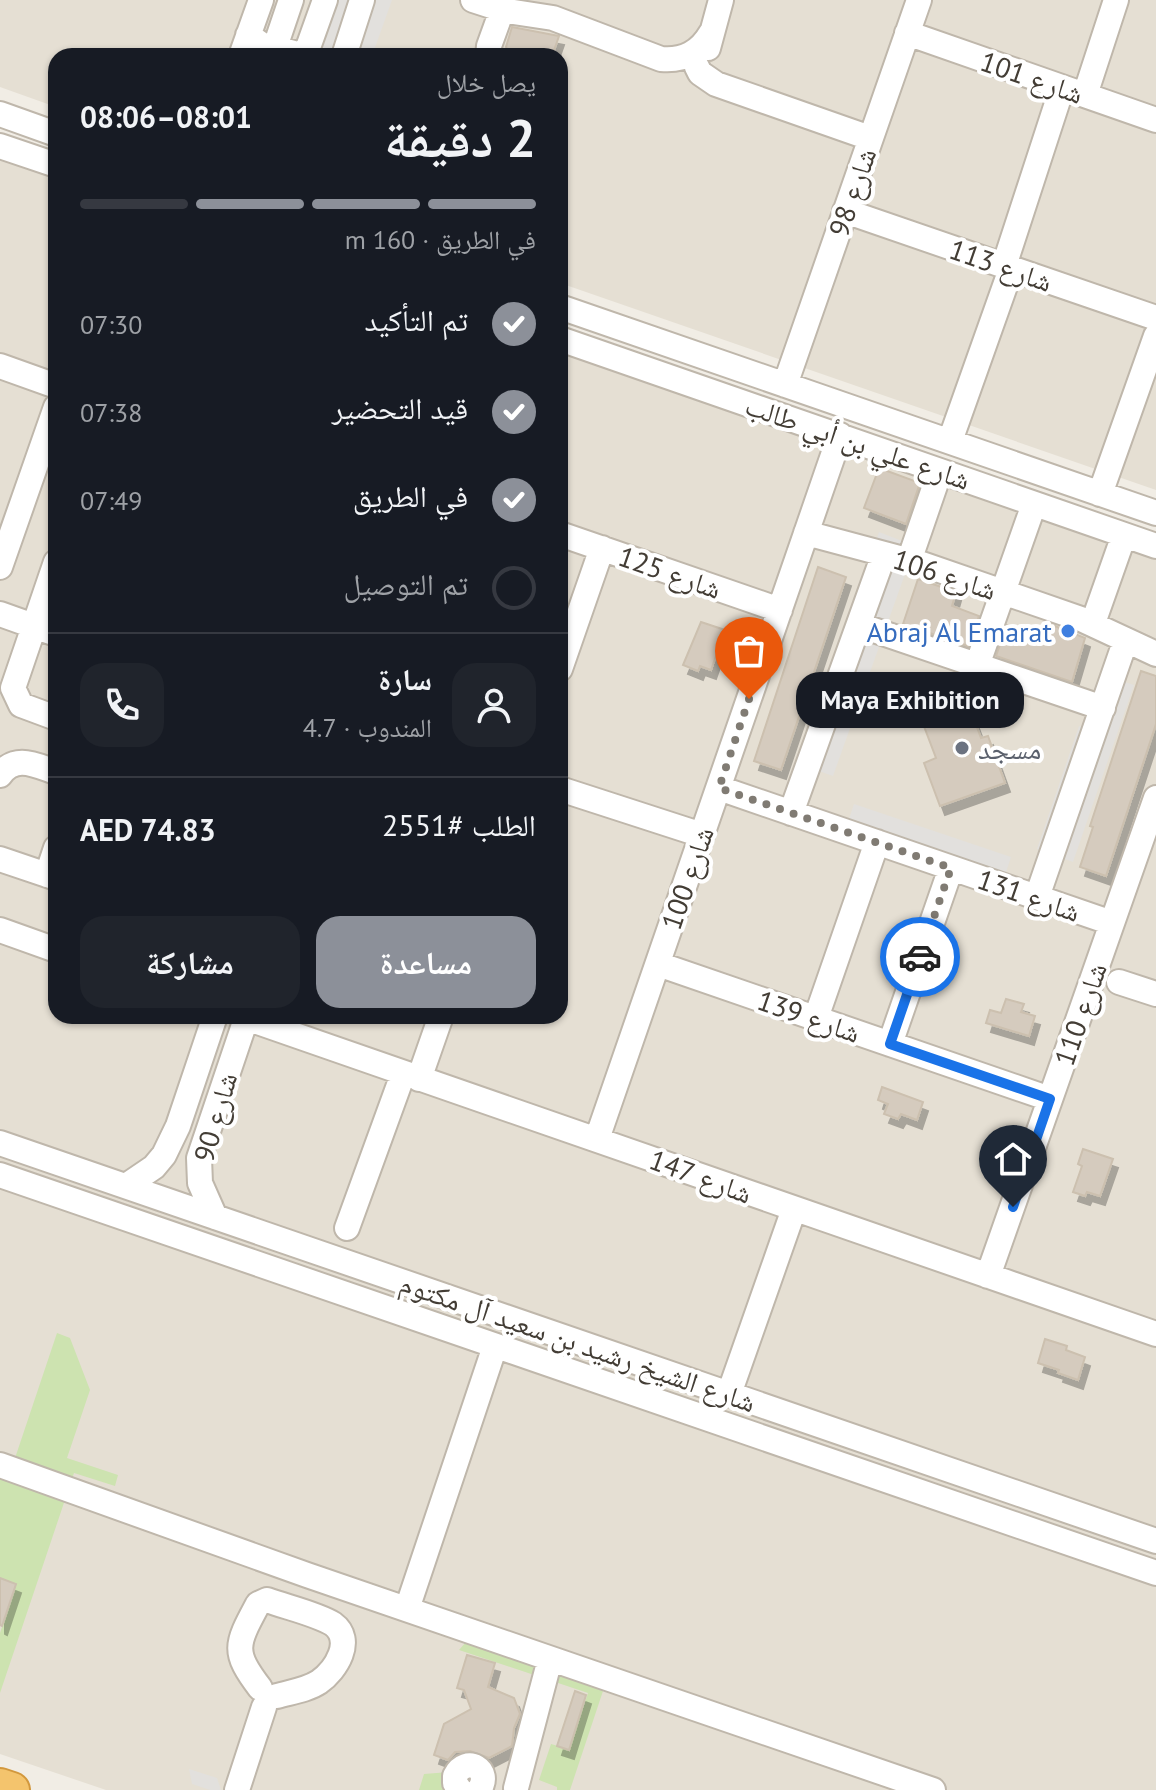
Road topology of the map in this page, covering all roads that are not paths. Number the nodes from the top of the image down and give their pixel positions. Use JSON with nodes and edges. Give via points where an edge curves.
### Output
{"nodes":[{"id":1,"x":261,"y":0,"type":"edge"},
{"id":2,"x":291,"y":0,"type":"edge"},
{"id":3,"x":325,"y":0,"type":"edge"},
{"id":4,"x":362,"y":0,"type":"edge"},
{"id":5,"x":473,"y":0,"type":"edge"},
{"id":6,"x":721,"y":0,"type":"edge"},
{"id":7,"x":919,"y":0,"type":"edge"},
{"id":8,"x":1116,"y":0,"type":"edge"},
{"id":9,"x":514,"y":7,"type":"edge"},
{"id":10,"x":711,"y":33,"type":"junction"},
{"id":11,"x":907,"y":33,"type":"junction"},
{"id":12,"x":245,"y":45,"type":"edge"},
{"id":13,"x":267,"y":48,"type":"edge"},
{"id":14,"x":274,"y":48,"type":"edge"},
{"id":15,"x":308,"y":48,"type":"edge"},
{"id":16,"x":347,"y":48,"type":"edge"},
{"id":17,"x":489,"y":48,"type":"edge"},
{"id":18,"x":653,"y":56,"type":"junction"},
{"id":19,"x":697,"y":67,"type":"junction"},
{"id":20,"x":1074,"y":92,"type":"junction"},
{"id":21,"x":0,"y":114,"type":"edge"},
{"id":22,"x":1156,"y":120,"type":"edge"},
{"id":23,"x":48,"y":131,"type":"edge"},
{"id":24,"x":870,"y":138,"type":"junction"},
{"id":25,"x":0,"y":146,"type":"edge"},
{"id":26,"x":48,"y":162,"type":"edge"},
{"id":27,"x":845,"y":211,"type":"junction"},
{"id":28,"x":1008,"y":267,"type":"junction"},
{"id":29,"x":568,"y":310,"type":"edge"},
{"id":30,"x":1156,"y":318,"type":"edge"},
{"id":31,"x":1156,"y":336,"type":"edge"},
{"id":32,"x":568,"y":342,"type":"edge"},
{"id":33,"x":0,"y":366,"type":"edge"},
{"id":34,"x":48,"y":383,"type":"edge"},
{"id":35,"x":785,"y":385,"type":"junction"},
{"id":36,"x":48,"y":430,"type":"edge"},
{"id":37,"x":840,"y":435,"type":"junction"},
{"id":38,"x":950,"y":441,"type":"junction"},
{"id":39,"x":1013,"y":463,"type":"junction"},
{"id":40,"x":940,"y":471,"type":"junction"},
{"id":41,"x":1058,"y":480,"type":"junction"},
{"id":42,"x":1001,"y":492,"type":"junction"},
{"id":43,"x":1100,"y":494,"type":"junction"},
{"id":44,"x":1042,"y":506,"type":"junction"},
{"id":45,"x":1156,"y":513,"type":"edge"},
{"id":46,"x":806,"y":533,"type":"junction"},
{"id":47,"x":1124,"y":535,"type":"junction"},
{"id":48,"x":568,"y":537,"type":"edge"},
{"id":49,"x":1156,"y":546,"type":"edge"},
{"id":50,"x":602,"y":548,"type":"junction"},
{"id":51,"x":884,"y":554,"type":"junction"},
{"id":52,"x":909,"y":561,"type":"junction"},
{"id":53,"x":0,"y":567,"type":"edge"},
{"id":54,"x":1002,"y":592,"type":"junction"},
{"id":55,"x":780,"y":610,"type":"junction"},
{"id":56,"x":0,"y":614,"type":"edge"},
{"id":57,"x":1093,"y":623,"type":"junction"},
{"id":58,"x":859,"y":625,"type":"junction"},
{"id":59,"x":45,"y":630,"type":"edge"},
{"id":60,"x":1125,"y":642,"type":"junction"},
{"id":61,"x":568,"y":646,"type":"edge"},
{"id":62,"x":1156,"y":654,"type":"edge"},
{"id":63,"x":977,"y":665,"type":"junction"},
{"id":64,"x":967,"y":694,"type":"dead end"},
{"id":65,"x":1103,"y":708,"type":"junction"},
{"id":66,"x":48,"y":715,"type":"edge"},
{"id":67,"x":48,"y":770,"type":"edge"},
{"id":68,"x":0,"y":775,"type":"edge"},
{"id":69,"x":719,"y":788,"type":"junction"},
{"id":70,"x":568,"y":792,"type":"edge"},
{"id":71,"x":1156,"y":798,"type":"edge"},
{"id":72,"x":791,"y":813,"type":"junction"},
{"id":73,"x":702,"y":835,"type":"junction"},
{"id":74,"x":877,"y":842,"type":"junction"},
{"id":75,"x":0,"y":859,"type":"edge"},
{"id":76,"x":951,"y":868,"type":"junction"},
{"id":77,"x":48,"y":876,"type":"edge"},
{"id":78,"x":1037,"y":897,"type":"junction"},
{"id":79,"x":1112,"y":923,"type":"junction"},
{"id":80,"x":0,"y":930,"type":"edge"},
{"id":81,"x":48,"y":947,"type":"edge"},
{"id":82,"x":658,"y":964,"type":"junction"},
{"id":83,"x":1119,"y":982,"type":"dead end"},
{"id":84,"x":1156,"y":994,"type":"edge"},
{"id":85,"x":816,"y":1018,"type":"junction"},
{"id":86,"x":212,"y":1024,"type":"edge"},
{"id":87,"x":245,"y":1024,"type":"edge"},
{"id":88,"x":266,"y":1024,"type":"edge"},
{"id":89,"x":437,"y":1024,"type":"edge"},
{"id":90,"x":890,"y":1044,"type":"junction"},
{"id":91,"x":411,"y":1076,"type":"junction"},
{"id":92,"x":193,"y":1080,"type":"junction"},
{"id":93,"x":221,"y":1091,"type":"junction"},
{"id":94,"x":1050,"y":1099,"type":"junction"},
{"id":95,"x":597,"y":1139,"type":"junction"},
{"id":96,"x":0,"y":1143,"type":"edge"},
{"id":97,"x":0,"y":1175,"type":"edge"},
{"id":98,"x":126,"y":1186,"type":"junction"},
{"id":99,"x":794,"y":1209,"type":"junction"},
{"id":100,"x":215,"y":1217,"type":"junction"},
{"id":101,"x":347,"y":1228,"type":"dead end"},
{"id":102,"x":988,"y":1276,"type":"junction"},
{"id":103,"x":391,"y":1277,"type":"junction"},
{"id":104,"x":418,"y":1287,"type":"junction"},
{"id":105,"x":380,"y":1306,"type":"junction"},
{"id":106,"x":409,"y":1317,"type":"junction"},
{"id":107,"x":1156,"y":1334,"type":"edge"},
{"id":108,"x":495,"y":1346,"type":"junction"},
{"id":109,"x":729,"y":1394,"type":"junction"},
{"id":110,"x":0,"y":1465,"type":"edge"},
{"id":111,"x":1156,"y":1541,"type":"edge"},
{"id":112,"x":1156,"y":1573,"type":"edge"},
{"id":113,"x":307,"y":1575,"type":"junction"},
{"id":114,"x":407,"y":1609,"type":"junction"},
{"id":115,"x":296,"y":1610,"type":"junction"},
{"id":116,"x":550,"y":1659,"type":"junction"},
{"id":117,"x":267,"y":1697,"type":"junction"},
{"id":118,"x":482,"y":1782,"type":"edge"},
{"id":119,"x":0,"y":1786,"type":"edge"},
{"id":120,"x":519,"y":1789,"type":"edge"},
{"id":121,"x":12,"y":1790,"type":"edge"},
{"id":122,"x":237,"y":1790,"type":"edge"},
{"id":123,"x":460,"y":1790,"type":"edge"},
{"id":124,"x":933,"y":1790,"type":"edge"}],
"edges":[{"from":1,"to":12,"type":"street"},
{"from":2,"to":14,"type":"street"},
{"from":3,"to":15,"type":"street"},
{"from":4,"to":16,"type":"street"},
{"from":5,"to":9,"type":"street"},
{"from":6,"to":10,"type":"street"},
{"from":7,"to":11,"type":"street","name":"شارع 98"},
{"from":8,"to":20,"type":"street"},
{"from":9,"to":17,"type":"street"},
{"from":9,"to":18,"type":"street"},
{"from":10,"to":18,"type":"street","via":[[687,56]]},
{"from":10,"to":19,"type":"street"},
{"from":11,"to":20,"type":"street","name":"شارع 101"},
{"from":11,"to":24,"type":"street","name":"شارع 98"},
{"from":12,"to":13,"type":"street"},
{"from":18,"to":19,"type":"street","via":[[679,70]]},
{"from":19,"to":24,"type":"street","via":[[716,84]]},
{"from":20,"to":22,"type":"street","name":"شارع 101"},
{"from":20,"to":28,"type":"street"},
{"from":21,"to":23,"type":"street"},
{"from":24,"to":27,"type":"street","name":"شارع 98"},
{"from":25,"to":26,"type":"street"},
{"from":27,"to":28,"type":"street","name":"شارع 113"},
{"from":27,"to":35,"type":"street","name":"شارع 98"},
{"from":28,"to":30,"type":"street","name":"شارع 113"},
{"from":28,"to":38,"type":"street"},
{"from":29,"to":35,"type":"street","name":"شارع علي بن أبي طالب"},
{"from":31,"to":43,"type":"street"},
{"from":32,"to":37,"type":"street","name":"شارع علي بن أبي طالب"},
{"from":33,"to":34,"type":"street"},
{"from":35,"to":38,"type":"street","name":"شارع علي بن أبي طالب"},
{"from":36,"to":53,"type":"street"},
{"from":37,"to":40,"type":"street","name":"شارع علي بن أبي طالب"},
{"from":37,"to":46,"type":"street","name":"شارع 100"},
{"from":38,"to":39,"type":"street","name":"شارع علي بن أبي طالب"},
{"from":39,"to":41,"type":"street","name":"شارع علي بن أبي طالب"},
{"from":39,"to":42,"type":"street","via":[[1013,480]]},
{"from":40,"to":42,"type":"street","name":"شارع علي بن أبي طالب"},
{"from":40,"to":52,"type":"street"},
{"from":41,"to":43,"type":"street","name":"شارع علي بن أبي طالب"},
{"from":41,"to":44,"type":"street"},
{"from":42,"to":44,"type":"street","name":"شارع علي بن أبي طالب"},
{"from":43,"to":45,"type":"street","name":"شارع علي بن أبي طالب"},
{"from":44,"to":47,"type":"street","name":"شارع علي بن أبي طالب"},
{"from":44,"to":54,"type":"street"},
{"from":46,"to":51,"type":"street","name":"شارع 106"},
{"from":46,"to":55,"type":"street","name":"شارع 100"},
{"from":47,"to":49,"type":"street","name":"شارع علي بن أبي طالب"},
{"from":47,"to":57,"type":"street"},
{"from":48,"to":50,"type":"street","name":"شارع 125"},
{"from":50,"to":55,"type":"street","name":"شارع 125"},
{"from":50,"to":61,"type":"street"},
{"from":51,"to":52,"type":"street","name":"شارع 106"},
{"from":51,"to":58,"type":"street"},
{"from":52,"to":54,"type":"street","name":"شارع 106"},
{"from":54,"to":57,"type":"street","name":"شارع 106"},
{"from":54,"to":63,"type":"street"},
{"from":55,"to":69,"type":"street","name":"شارع 100"},
{"from":56,"to":59,"type":"street"},
{"from":57,"to":60,"type":"street","name":"شارع 106"},
{"from":58,"to":63,"type":"street"},
{"from":58,"to":72,"type":"street"},
{"from":59,"to":66,"type":"street","via":[[13,688],[21,705]]},
{"from":60,"to":62,"type":"street","name":"شارع 106"},
{"from":60,"to":65,"type":"street"},
{"from":63,"to":64,"type":"street"},
{"from":63,"to":65,"type":"street"},
{"from":65,"to":78,"type":"street"},
{"from":67,"to":68,"type":"street","via":[[23,762]]},
{"from":69,"to":72,"type":"street","name":"شارع 131"},
{"from":69,"to":73,"type":"street","name":"شارع 100"},
{"from":70,"to":73,"type":"street"},
{"from":71,"to":79,"type":"street","name":"شارع 110"},
{"from":72,"to":74,"type":"street","name":"شارع 131"},
{"from":73,"to":82,"type":"street","name":"شارع 100"},
{"from":74,"to":76,"type":"street","name":"شارع 131"},
{"from":74,"to":85,"type":"street"},
{"from":75,"to":77,"type":"street"},
{"from":76,"to":78,"type":"street","name":"شارع 131"},
{"from":76,"to":90,"type":"street"},
{"from":78,"to":79,"type":"street","name":"شارع 131"},
{"from":79,"to":94,"type":"street","name":"شارع 110"},
{"from":80,"to":81,"type":"street"},
{"from":82,"to":85,"type":"street","name":"شارع 139"},
{"from":82,"to":95,"type":"street","name":"شارع 100"},
{"from":83,"to":84,"type":"street"},
{"from":85,"to":90,"type":"street","name":"شارع 139"},
{"from":86,"to":92,"type":"street","name":"شارع 90"},
{"from":87,"to":93,"type":"street","name":"شارع 90"},
{"from":88,"to":91,"type":"street","name":"شارع 147"},
{"from":89,"to":91,"type":"street"},
{"from":90,"to":94,"type":"street","name":"شارع 139"},
{"from":91,"to":95,"type":"street","name":"شارع 147"},
{"from":91,"to":101,"type":"street"},
{"from":92,"to":93,"type":"street","via":[[203,1098]]},
{"from":92,"to":98,"type":"street","name":"شارع 90","via":[[164,1155]]},
{"from":93,"to":100,"type":"street","name":"شارع 90","via":[[199,1158],[200,1183]]},
{"from":94,"to":102,"type":"street","name":"شارع 110"},
{"from":95,"to":99,"type":"street","name":"شارع 147"},
{"from":96,"to":98,"type":"street","name":"شارع الشيخ رشيد بن سعيد آل مكتوم"},
{"from":97,"to":105,"type":"street","name":"شارع الشيخ رشيد بن سعيد آل مكتوم"},
{"from":98,"to":100,"type":"street","name":"شارع الشيخ رشيد بن سعيد آل مكتوم"},
{"from":99,"to":102,"type":"street","name":"شارع 147"},
{"from":99,"to":109,"type":"street"},
{"from":100,"to":103,"type":"street","name":"شارع الشيخ رشيد بن سعيد آل مكتوم"},
{"from":102,"to":107,"type":"street","name":"شارع 147"},
{"from":103,"to":104,"type":"street","name":"شارع الشيخ رشيد بن سعيد آل مكتوم"},
{"from":103,"to":105,"type":"street","via":[[396,1291]]},
{"from":104,"to":106,"type":"street","via":[[405,1303]]},
{"from":104,"to":109,"type":"street","name":"شارع الشيخ رشيد بن سعيد آل مكتوم"},
{"from":105,"to":106,"type":"street","name":"شارع الشيخ رشيد بن سعيد آل مكتوم"},
{"from":106,"to":108,"type":"street","name":"شارع الشيخ رشيد بن سعيد آل مكتوم"},
{"from":108,"to":112,"type":"street","name":"شارع الشيخ رشيد بن سعيد آل مكتوم"},
{"from":108,"to":114,"type":"street"},
{"from":109,"to":111,"type":"street","name":"شارع الشيخ رشيد بن سعيد آل مكتوم"},
{"from":110,"to":113,"type":"street"},
{"from":113,"to":114,"type":"street"},
{"from":113,"to":115,"type":"street"},
{"from":114,"to":116,"type":"street"},
{"from":115,"to":117,"type":"street","via":[[267,1600],[258,1604],[241,1642],[243,1665]]},
{"from":115,"to":117,"type":"street","via":[[335,1626],[343,1648],[318,1682]]},
{"from":116,"to":120,"type":"street"},
{"from":116,"to":124,"type":"street"},
{"from":117,"to":122,"type":"street"},
{"from":118,"to":120,"type":"street"},
{"from":118,"to":123,"type":"street","via":[[475,1765],[463,1766],[455,1776]]},
{"from":119,"to":121,"type":"highway"}]}
